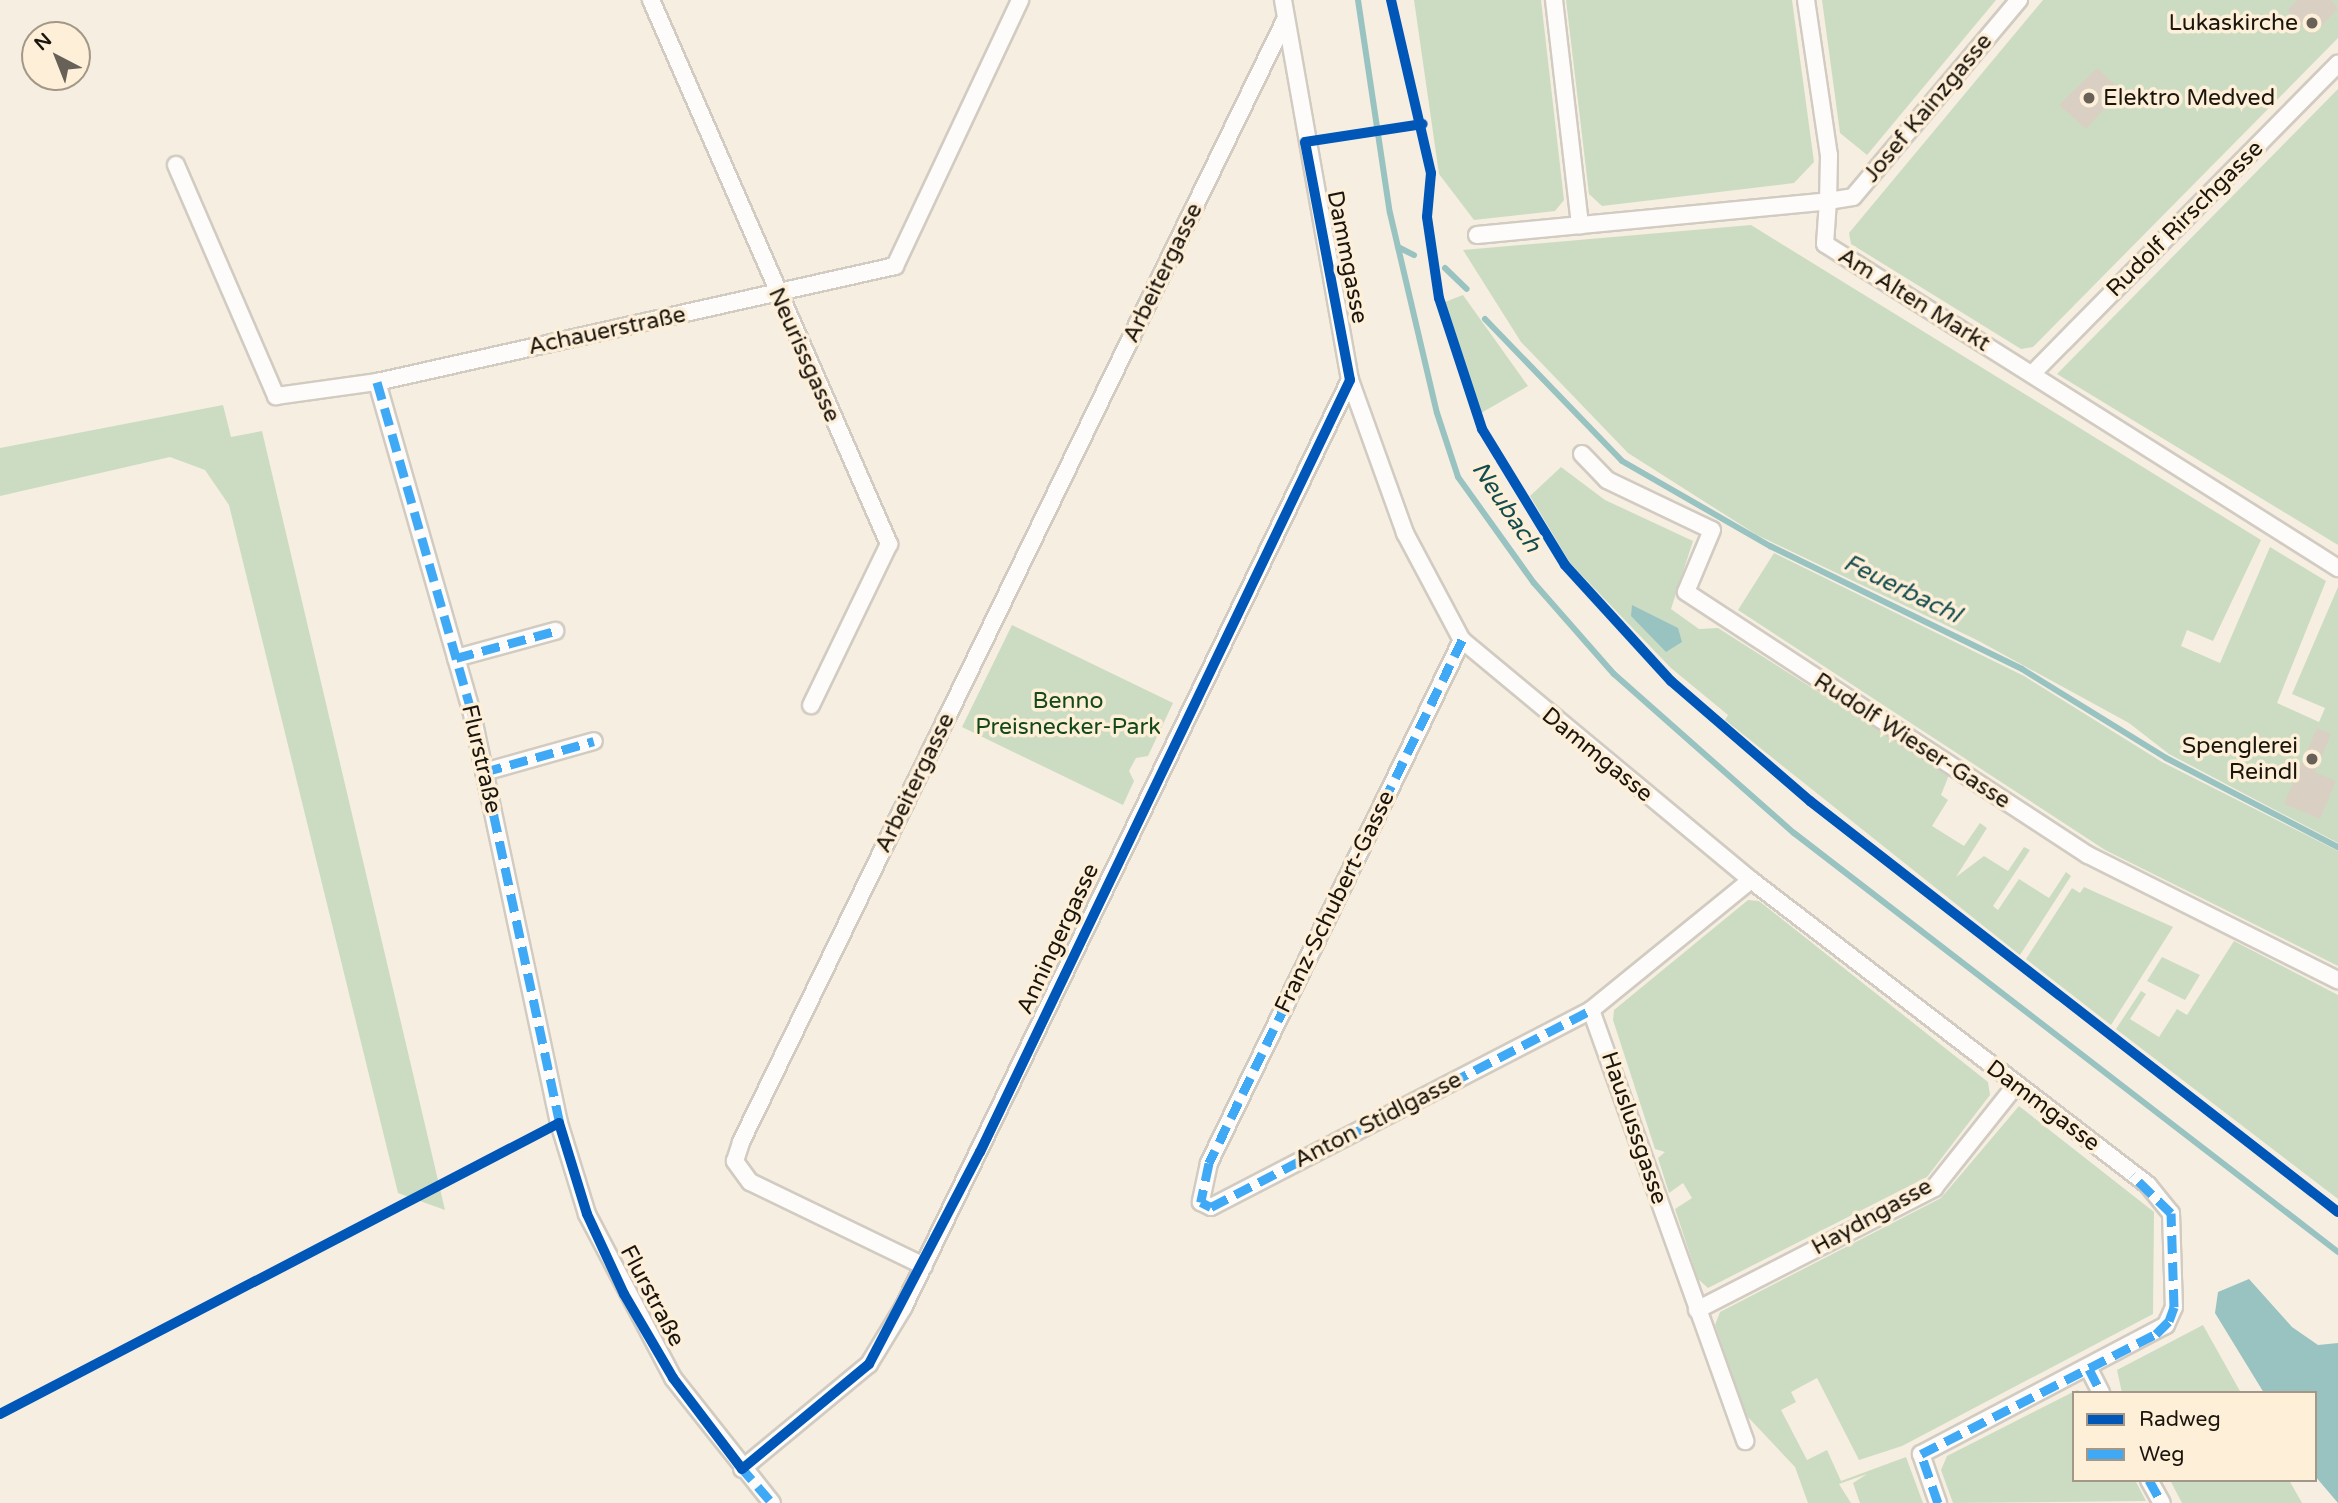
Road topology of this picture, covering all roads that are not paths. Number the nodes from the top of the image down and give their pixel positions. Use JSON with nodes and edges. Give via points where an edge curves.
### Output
{"nodes":[{"id":1,"x":650,"y":0,"type":"edge"},
{"id":2,"x":1020,"y":0,"type":"edge"},
{"id":3,"x":1283,"y":0,"type":"edge"},
{"id":4,"x":1554,"y":0,"type":"edge"},
{"id":5,"x":1806,"y":0,"type":"edge"},
{"id":6,"x":2019,"y":0,"type":"edge"},
{"id":7,"x":1285,"y":20,"type":"junction"},
{"id":8,"x":2338,"y":64,"type":"edge"},
{"id":9,"x":176,"y":165,"type":"dead end"},
{"id":10,"x":1828,"y":201,"type":"junction"},
{"id":11,"x":1580,"y":226,"type":"junction"},
{"id":12,"x":1477,"y":235,"type":"dead end"},
{"id":13,"x":777,"y":294,"type":"junction"},
{"id":14,"x":2032,"y":374,"type":"junction"},
{"id":15,"x":1350,"y":380,"type":"junction"},
{"id":16,"x":377,"y":382,"type":"junction"},
{"id":17,"x":1582,"y":454,"type":"dead end"},
{"id":18,"x":2338,"y":568,"type":"edge"},
{"id":19,"x":555,"y":631,"type":"dead end"},
{"id":20,"x":1462,"y":640,"type":"junction"},
{"id":21,"x":456,"y":658,"type":"junction"},
{"id":22,"x":811,"y":705,"type":"dead end"},
{"id":23,"x":594,"y":741,"type":"dead end"},
{"id":24,"x":484,"y":772,"type":"junction"},
{"id":25,"x":1751,"y":880,"type":"junction"},
{"id":26,"x":2338,"y":980,"type":"edge"},
{"id":27,"x":1591,"y":1010,"type":"junction"},
{"id":28,"x":2015,"y":1086,"type":"junction"},
{"id":29,"x":1209,"y":1163,"type":"joint"},
{"id":30,"x":924,"y":1266,"type":"junction"},
{"id":31,"x":1697,"y":1310,"type":"junction"},
{"id":32,"x":2089,"y":1369,"type":"junction"},
{"id":33,"x":2100,"y":1391,"type":"edge"},
{"id":34,"x":1745,"y":1441,"type":"dead end"},
{"id":35,"x":743,"y":1469,"type":"junction"},
{"id":36,"x":2150,"y":1482,"type":"edge"},
{"id":37,"x":772,"y":1503,"type":"edge"},
{"id":38,"x":1938,"y":1503,"type":"edge"},
{"id":39,"x":2162,"y":1503,"type":"edge"}],
"edges":[{"from":1,"to":13,"type":"street","name":"Neurissgasse"},
{"from":2,"to":13,"type":"street","name":"Achauerstraße","via":[[895,266]]},
{"from":3,"to":7,"type":"street","name":"Dammgasse"},
{"from":4,"to":11,"type":"street"},
{"from":5,"to":10,"type":"street","via":[[1829,155]]},
{"from":6,"to":10,"type":"street","name":"Josef Kainzgasse","via":[[1853,197]]},
{"from":7,"to":15,"type":"street","name":"Dammgasse"},
{"from":7,"to":30,"type":"street","name":"Arbeitergasse","via":[[735,1161],[750,1182]]},
{"from":8,"to":14,"type":"street","name":"Rudolf Rirschgasse"},
{"from":9,"to":16,"type":"street","name":"Achauerstraße","via":[[276,396]]},
{"from":10,"to":11,"type":"street"},
{"from":10,"to":14,"type":"street","name":"Am Alten Markt","via":[[1825,244]]},
{"from":11,"to":12,"type":"street"},
{"from":13,"to":16,"type":"street","name":"Achauerstraße"},
{"from":13,"to":22,"type":"street","name":"Neurissgasse","via":[[889,544]]},
{"from":14,"to":18,"type":"street","name":"Am Alten Markt"},
{"from":15,"to":20,"type":"street","name":"Dammgasse","via":[[1405,533]]},
{"from":15,"to":30,"type":"street","name":"Anningergasse"},
{"from":16,"to":21,"type":"street","name":"Flurstraße"},
{"from":17,"to":26,"type":"street","name":"Rudolf Wieser-Gasse","via":[[1607,480],[1712,530],[1686,592],[2088,855]]},
{"from":19,"to":21,"type":"street"},
{"from":20,"to":25,"type":"street","name":"Dammgasse"},
{"from":20,"to":29,"type":"street","name":"Franz-Schubert-Gasse"},
{"from":21,"to":24,"type":"street","name":"Flurstraße"},
{"from":23,"to":24,"type":"street"},
{"from":24,"to":35,"type":"street","name":"Flurstraße","via":[[559,1123],[587,1214],[673,1378]]},
{"from":25,"to":27,"type":"street"},
{"from":25,"to":28,"type":"street","name":"Dammgasse"},
{"from":27,"to":29,"type":"street","name":"Anton Stidlgasse","via":[[1211,1207],[1201,1202],[1199,1188]]},
{"from":27,"to":31,"type":"street","name":"Hauslussgasse"},
{"from":28,"to":31,"type":"street","name":"Haydngasse","via":[[1934,1188]]},
{"from":28,"to":32,"type":"street","name":"Dammgasse","via":[[2132,1175],[2171,1213],[2174,1311],[2156,1334]]},
{"from":30,"to":35,"type":"street","name":"Anningergasse","via":[[869,1364]]},
{"from":31,"to":34,"type":"street","name":"Hauslussgasse"},
{"from":32,"to":33,"type":"street"},
{"from":32,"to":38,"type":"street","name":"Dammgasse","via":[[1921,1454]]},
{"from":35,"to":37,"type":"street","name":"Flurstraße"},
{"from":36,"to":39,"type":"street"}]}
